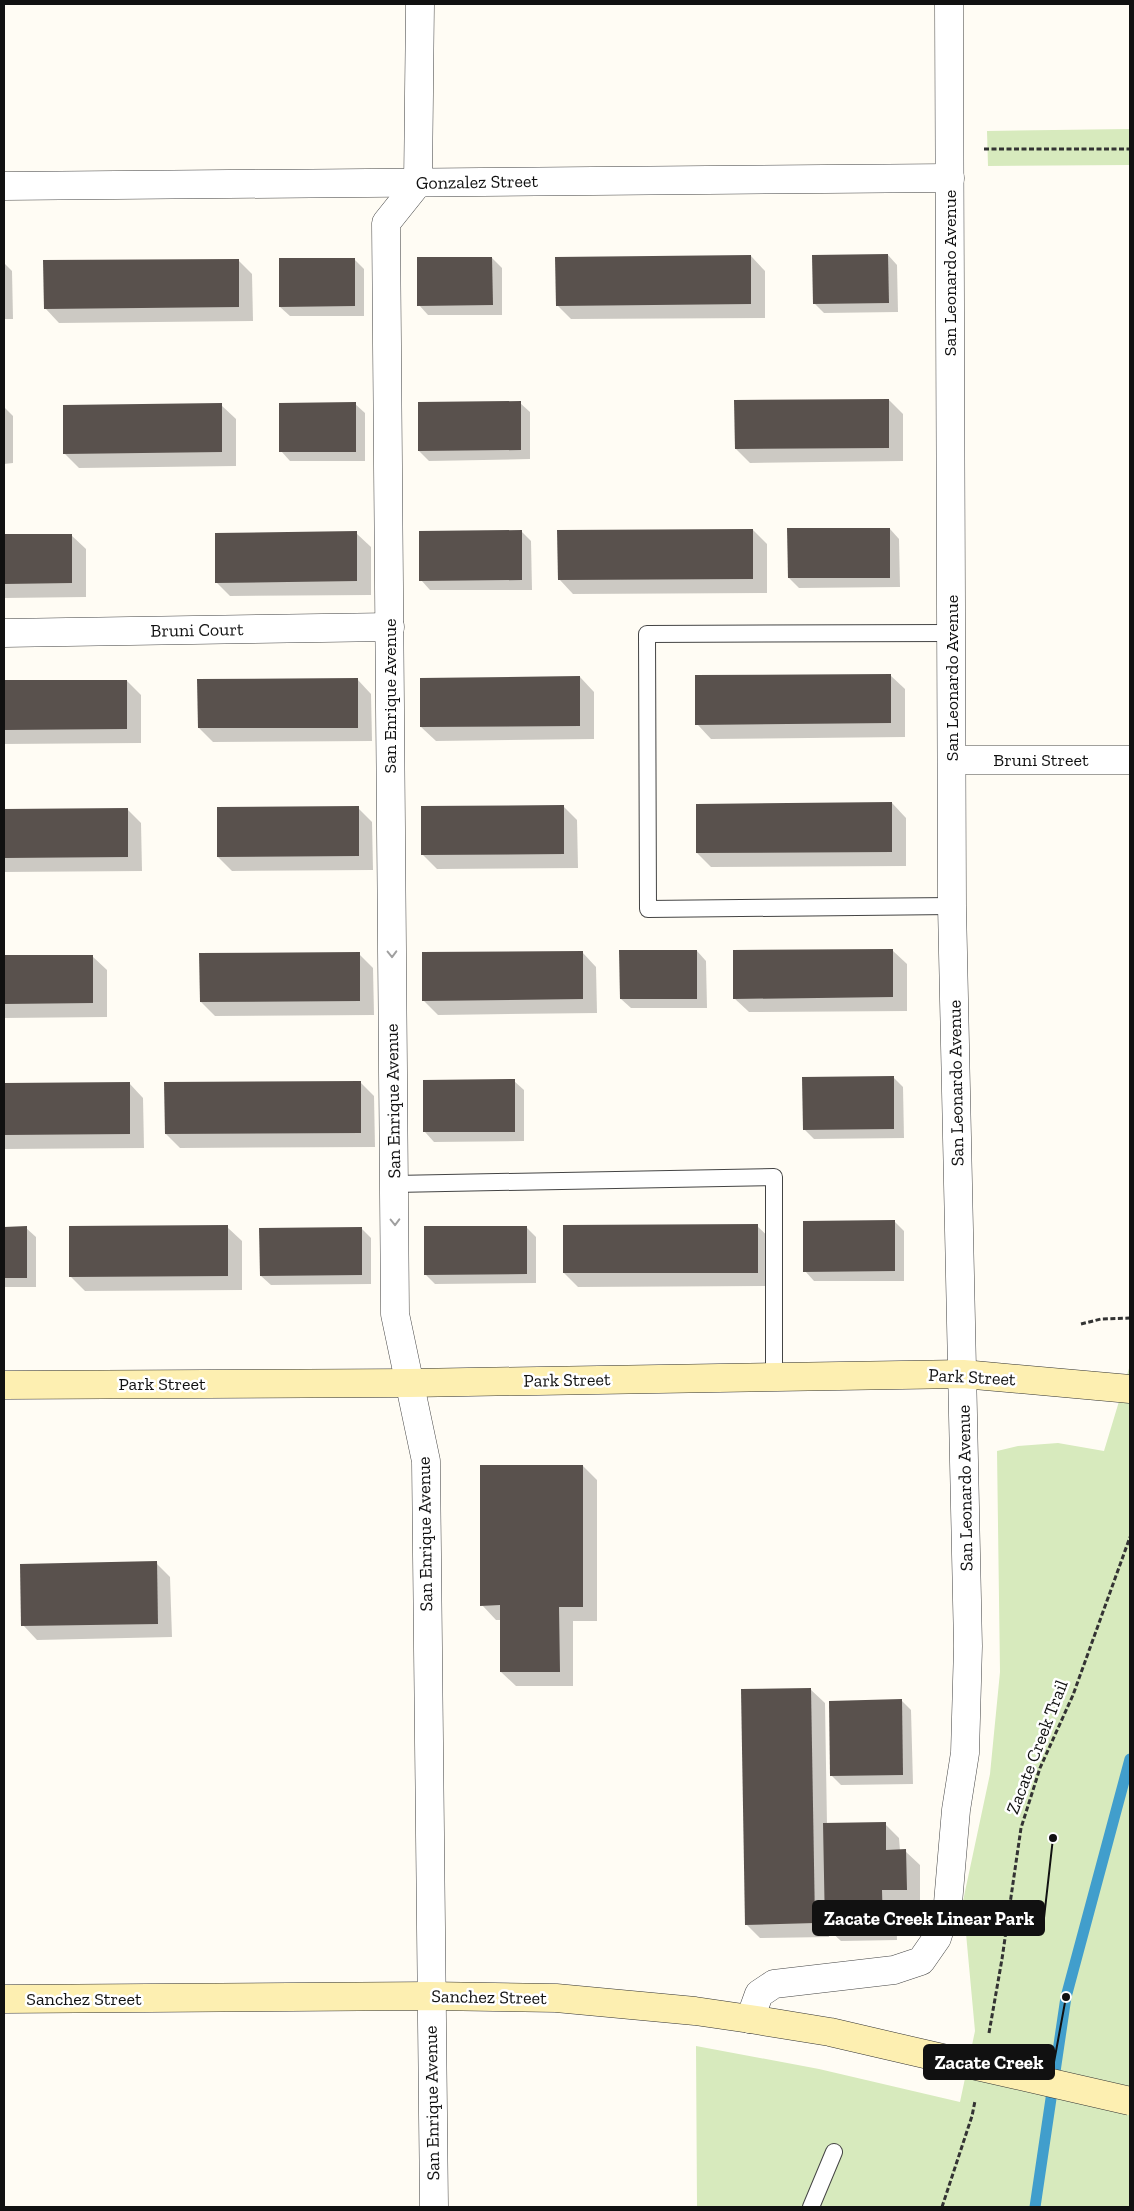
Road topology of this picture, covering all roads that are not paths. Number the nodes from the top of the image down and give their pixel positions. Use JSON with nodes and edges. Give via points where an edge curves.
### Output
{"nodes":[{"id":1,"x":420,"y":4,"type":"edge"},
{"id":2,"x":949,"y":4,"type":"edge"},
{"id":3,"x":950,"y":178,"type":"junction"},
{"id":4,"x":418,"y":183,"type":"junction"},
{"id":5,"x":4,"y":186,"type":"edge"},
{"id":6,"x":390,"y":627,"type":"junction"},
{"id":7,"x":4,"y":633,"type":"edge"},
{"id":8,"x":952,"y":633,"type":"junction"},
{"id":9,"x":952,"y":760,"type":"junction"},
{"id":10,"x":1130,"y":760,"type":"edge"},
{"id":11,"x":952,"y":906,"type":"junction"},
{"id":12,"x":394,"y":1184,"type":"junction"},
{"id":13,"x":963,"y":1374,"type":"junction"},
{"id":14,"x":774,"y":1376,"type":"junction"},
{"id":15,"x":410,"y":1383,"type":"junction"},
{"id":16,"x":4,"y":1385,"type":"edge"},
{"id":17,"x":1121,"y":1388,"type":"edge"},
{"id":18,"x":430,"y":1996,"type":"junction"},
{"id":19,"x":4,"y":2000,"type":"edge"},
{"id":20,"x":750,"y":2019,"type":"junction"},
{"id":21,"x":1130,"y":2101,"type":"edge"},
{"id":22,"x":834,"y":2152,"type":"dead end"},
{"id":23,"x":434,"y":2207,"type":"edge"},
{"id":24,"x":811,"y":2207,"type":"edge"}],
"edges":[{"from":1,"to":4,"type":"street"},
{"from":2,"to":3,"type":"street","name":"San Leonardo Avenue"},
{"from":3,"to":4,"type":"street","name":"Gonzalez Street"},
{"from":3,"to":8,"type":"street","name":"San Leonardo Avenue"},
{"from":4,"to":5,"type":"street","name":"Gonzalez Street"},
{"from":4,"to":6,"type":"street","name":"San Enrique Avenue","via":[[386,223]]},
{"from":6,"to":7,"type":"street","name":"Bruni Court"},
{"from":6,"to":12,"type":"street","name":"San Enrique Avenue","one_way":true},
{"from":8,"to":9,"type":"street","name":"San Leonardo Avenue"},
{"from":8,"to":11,"type":"lane","via":[[647,634],[647,654],[648,909]]},
{"from":9,"to":10,"type":"street","name":"Bruni Street"},
{"from":9,"to":11,"type":"street","name":"San Leonardo Avenue"},
{"from":11,"to":13,"type":"street","name":"San Leonardo Avenue"},
{"from":12,"to":14,"type":"lane","via":[[774,1177]]},
{"from":12,"to":15,"type":"street","name":"San Enrique Avenue","one_way":true,"via":[[395,1314]]},
{"from":13,"to":14,"type":"street","name":"Park Street"},
{"from":13,"to":17,"type":"street","name":"Park Street"},
{"from":13,"to":20,"type":"street","name":"San Leonardo Avenue","via":[[968,1646],[965,1753],[956,1810],[948,1903],[937,1938],[921,1961],[894,1970],[774,1984],[760,1994]]},
{"from":14,"to":15,"type":"street","name":"Park Street"},
{"from":15,"to":16,"type":"street","name":"Park Street"},
{"from":15,"to":18,"type":"street","name":"San Enrique Avenue","via":[[426,1461]]},
{"from":18,"to":19,"type":"street","name":"Sanchez Street"},
{"from":18,"to":20,"type":"street","name":"Sanchez Street","via":[[556,1998],[695,2010]]},
{"from":18,"to":23,"type":"street","name":"San Enrique Avenue"},
{"from":20,"to":21,"type":"street","name":"Sanchez Street","bridge":true,"via":[[830,2032]]},
{"from":22,"to":24,"type":"lane"}]}
